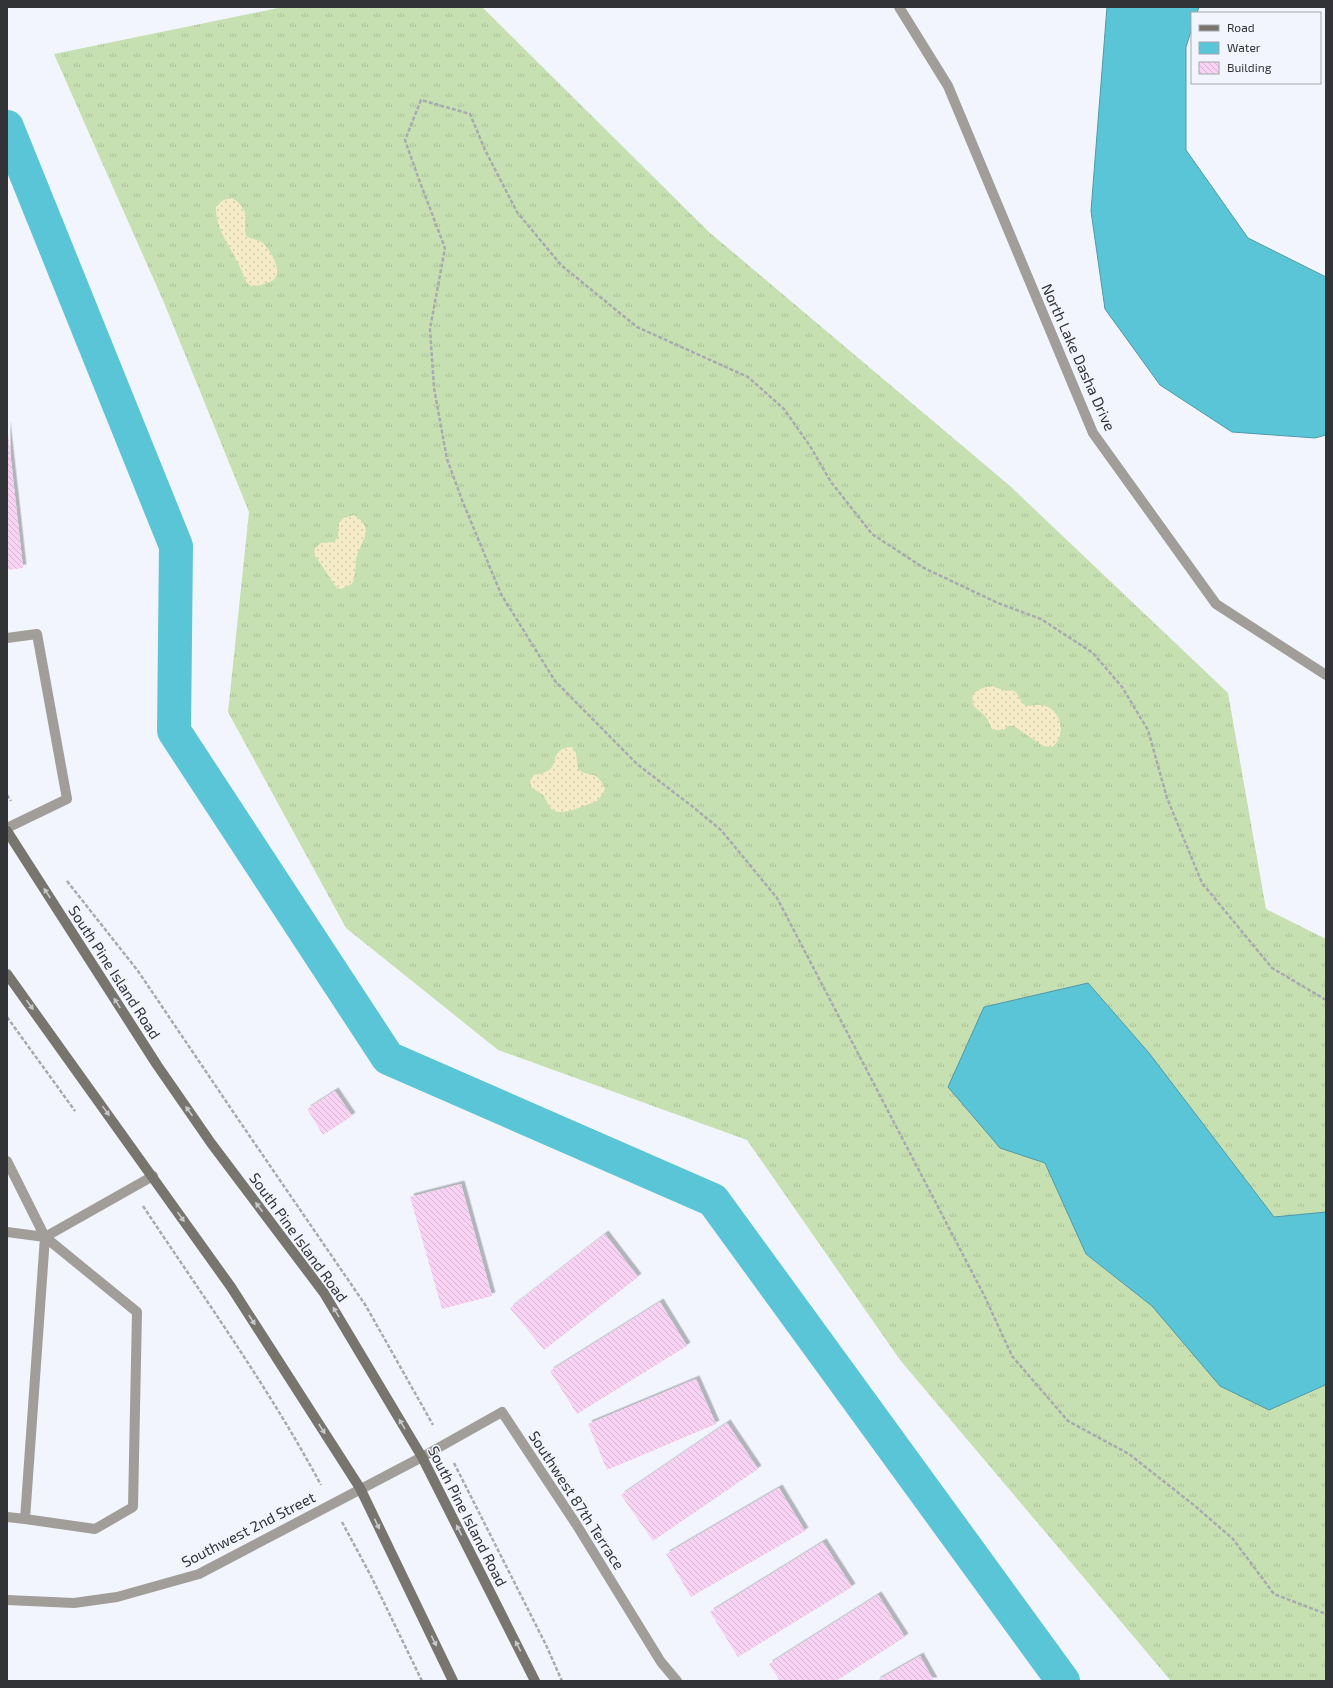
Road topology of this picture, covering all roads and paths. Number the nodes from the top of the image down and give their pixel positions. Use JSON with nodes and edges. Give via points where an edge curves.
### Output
{"nodes":[{"id":1,"x":899,"y":7,"type":"edge"},
{"id":2,"x":7,"y":638,"type":"edge"},
{"id":3,"x":1326,"y":675,"type":"edge"},
{"id":4,"x":7,"y":829,"type":"edge"},
{"id":5,"x":7,"y":974,"type":"edge"},
{"id":6,"x":1326,"y":1000,"type":"edge"},
{"id":7,"x":7,"y":1018,"type":"edge"},
{"id":8,"x":76,"y":1111,"type":"dead end"},
{"id":9,"x":7,"y":1161,"type":"edge"},
{"id":10,"x":152,"y":1176,"type":"junction"},
{"id":11,"x":131,"y":1188,"type":"junction"},
{"id":12,"x":7,"y":1232,"type":"edge"},
{"id":13,"x":45,"y":1237,"type":"junction"},
{"id":14,"x":422,"y":1457,"type":"junction"},
{"id":15,"x":360,"y":1488,"type":"junction"},
{"id":16,"x":332,"y":1504,"type":"junction"},
{"id":17,"x":7,"y":1517,"type":"edge"},
{"id":18,"x":25,"y":1518,"type":"junction"},
{"id":19,"x":7,"y":1600,"type":"edge"},
{"id":20,"x":1326,"y":1614,"type":"edge"},
{"id":21,"x":422,"y":1681,"type":"edge"},
{"id":22,"x":453,"y":1681,"type":"edge"},
{"id":23,"x":535,"y":1681,"type":"edge"},
{"id":24,"x":677,"y":1681,"type":"edge"}],
"edges":[{"from":1,"to":3,"type":"street","name":"North Lake Dasha Drive","via":[[948,86],[1093,433],[1216,604]]},
{"from":2,"to":4,"type":"street","via":[[37,634],[67,799]]},
{"from":14,"to":4,"type":"main road","name":"South Pine Island Road","one_way":true,"via":[[324,1293],[211,1143],[157,1065]]},
{"from":5,"to":10,"type":"main road","one_way":true},
{"from":6,"to":20,"type":"path","via":[[1272,968],[1202,883],[1167,798],[1148,730],[1122,687],[1092,653],[1041,619],[924,568],[872,534],[831,482],[784,409],[748,377],[637,327],[561,264],[517,212],[485,150],[470,114],[421,100],[405,140],[445,248],[430,329],[434,388],[447,459],[501,594],[554,681],[637,764],[721,830],[777,898],[986,1297],[1012,1356],[1068,1421],[1129,1454],[1233,1539],[1274,1594]]},
{"from":7,"to":8,"type":"path"},
{"from":9,"to":13,"type":"street"},
{"from":10,"to":11,"type":"street"},
{"from":10,"to":15,"type":"main road","one_way":true,"via":[[231,1287]]},
{"from":11,"to":13,"type":"street"},
{"from":11,"to":16,"type":"path","via":[[246,1359]]},
{"from":12,"to":13,"type":"street"},
{"from":13,"to":18,"type":"street"},
{"from":13,"to":18,"type":"street","via":[[137,1312],[133,1507],[95,1529]]},
{"from":14,"to":15,"type":"street","name":"Southwest 2nd Street"},
{"from":23,"to":14,"type":"main road","name":"South Pine Island Road","one_way":true},
{"from":14,"to":24,"type":"street","name":"Southwest 87th Terrace","via":[[502,1412],[576,1524],[661,1662]]},
{"from":15,"to":16,"type":"street","name":"Southwest 2nd Street"},
{"from":15,"to":22,"type":"main road","one_way":true},
{"from":16,"to":19,"type":"street","name":"Southwest 2nd Street","via":[[199,1574],[117,1597],[74,1603]]},
{"from":16,"to":21,"type":"path","via":[[371,1576]]},
{"from":17,"to":18,"type":"street"}]}
